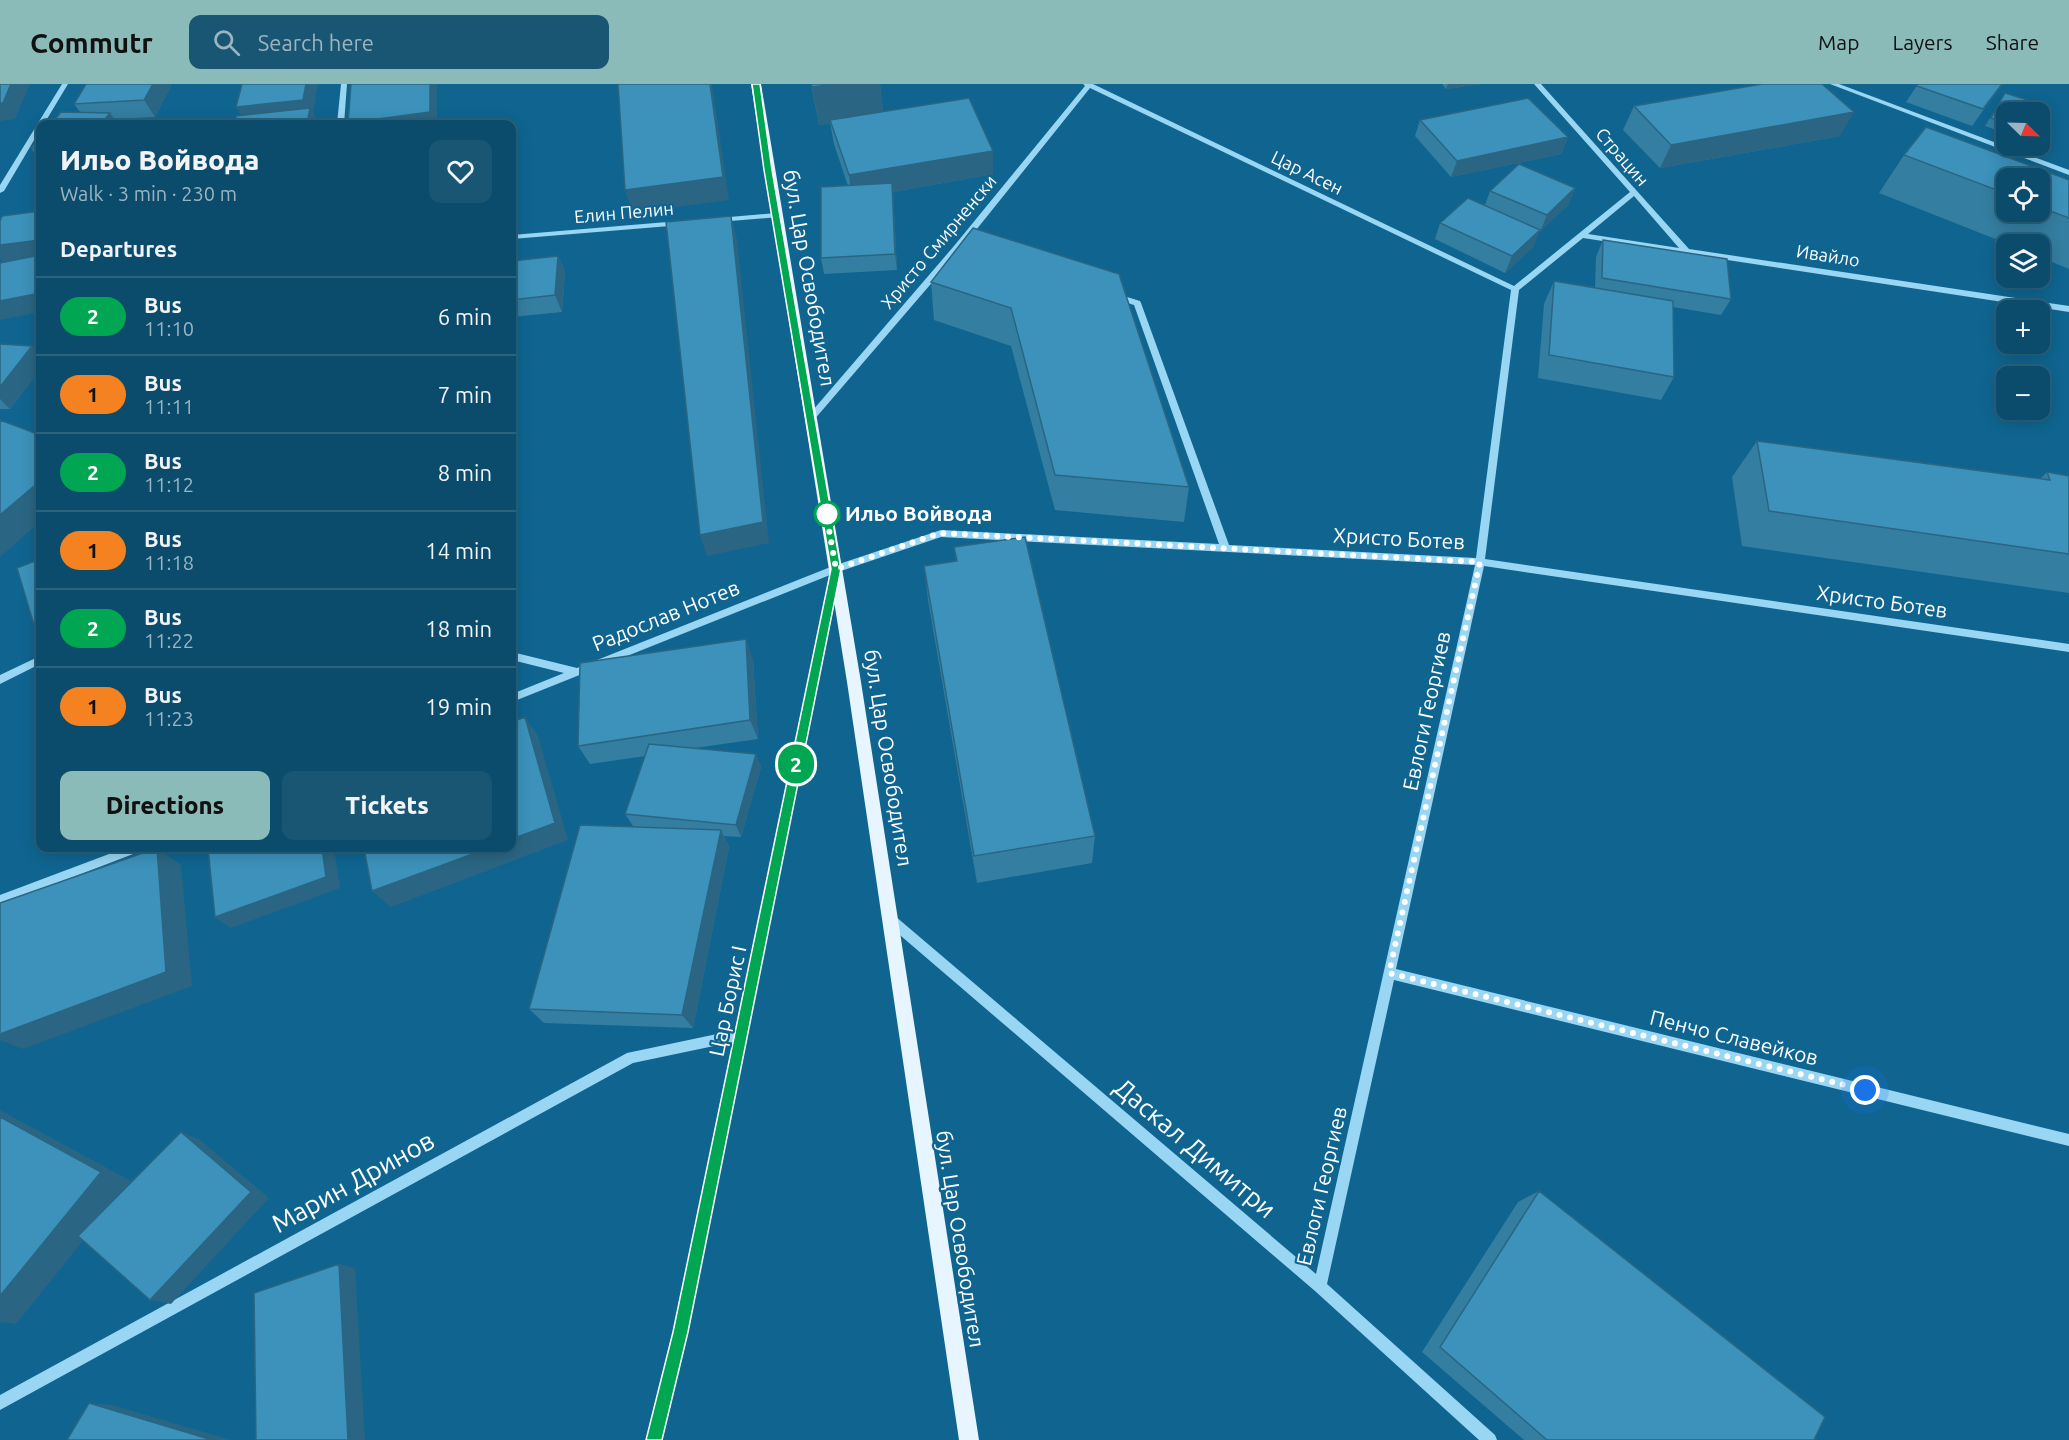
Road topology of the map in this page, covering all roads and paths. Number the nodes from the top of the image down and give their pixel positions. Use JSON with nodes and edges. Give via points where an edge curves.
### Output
{"nodes":[{"id":1,"x":65,"y":84,"type":"edge"},
{"id":2,"x":344,"y":84,"type":"edge"},
{"id":3,"x":756,"y":84,"type":"edge"},
{"id":4,"x":1090,"y":84,"type":"edge"},
{"id":5,"x":1537,"y":84,"type":"edge"},
{"id":6,"x":1833,"y":84,"type":"edge"},
{"id":7,"x":43,"y":120,"type":"edge"},
{"id":8,"x":340,"y":120,"type":"edge"},
{"id":9,"x":36,"y":132,"type":"edge"},
{"id":10,"x":2069,"y":173,"type":"edge"},
{"id":11,"x":0,"y":191,"type":"edge"},
{"id":12,"x":1633,"y":193,"type":"junction"},
{"id":13,"x":776,"y":215,"type":"junction"},
{"id":14,"x":707,"y":221,"type":"edge"},
{"id":15,"x":684,"y":223,"type":"edge"},
{"id":16,"x":1581,"y":235,"type":"junction"},
{"id":17,"x":516,"y":237,"type":"edge"},
{"id":18,"x":957,"y":248,"type":"junction"},
{"id":19,"x":1685,"y":249,"type":"junction"},
{"id":20,"x":968,"y":251,"type":"edge"},
{"id":21,"x":1515,"y":290,"type":"junction"},
{"id":22,"x":1104,"y":293,"type":"edge"},
{"id":23,"x":2069,"y":309,"type":"edge"},
{"id":24,"x":810,"y":419,"type":"junction"},
{"id":25,"x":1225,"y":548,"type":"junction"},
{"id":26,"x":1480,"y":562,"type":"junction"},
{"id":27,"x":836,"y":569,"type":"junction"},
{"id":28,"x":2069,"y":648,"type":"edge"},
{"id":29,"x":516,"y":657,"type":"edge"},
{"id":30,"x":36,"y":662,"type":"edge"},
{"id":31,"x":578,"y":672,"type":"junction"},
{"id":32,"x":0,"y":680,"type":"edge"},
{"id":33,"x":516,"y":696,"type":"edge"},
{"id":34,"x":126,"y":852,"type":"edge"},
{"id":35,"x":0,"y":900,"type":"edge"},
{"id":36,"x":891,"y":920,"type":"junction"},
{"id":37,"x":1389,"y":973,"type":"junction"},
{"id":38,"x":741,"y":1035,"type":"junction"},
{"id":39,"x":2069,"y":1140,"type":"edge"},
{"id":40,"x":1320,"y":1286,"type":"junction"},
{"id":41,"x":0,"y":1402,"type":"edge"},
{"id":42,"x":654,"y":1440,"type":"edge"},
{"id":43,"x":969,"y":1440,"type":"edge"},
{"id":44,"x":1490,"y":1440,"type":"edge"}],
"edges":[{"from":1,"to":7,"type":"street"},
{"from":2,"to":8,"type":"street"},
{"from":3,"to":13,"type":"main road","name":"бул. Цар Освободител"},
{"from":4,"to":18,"type":"street","name":"Христо Смирненски"},
{"from":4,"to":21,"type":"street","name":"Цар Асен"},
{"from":5,"to":12,"type":"street","name":"Страцин"},
{"from":6,"to":10,"type":"street"},
{"from":9,"to":11,"type":"street"},
{"from":12,"to":16,"type":"street"},
{"from":12,"to":19,"type":"street","name":"Страцин"},
{"from":13,"to":14,"type":"street"},
{"from":13,"to":24,"type":"main road","name":"бул. Цар Освободител"},
{"from":15,"to":17,"type":"street","name":"Елин Пелин"},
{"from":16,"to":19,"type":"street","name":"Ивайло"},
{"from":16,"to":21,"type":"street"},
{"from":18,"to":20,"type":"street"},
{"from":18,"to":24,"type":"street","name":"Христо Смирненски"},
{"from":19,"to":23,"type":"street","name":"Ивайло"},
{"from":21,"to":26,"type":"street","name":"Евлоги Георгиев"},
{"from":22,"to":25,"type":"street","via":[[1137,303]]},
{"from":24,"to":27,"type":"main road","name":"бул. Цар Освободител"},
{"from":25,"to":26,"type":"street","name":"Христо Ботев"},
{"from":25,"to":27,"type":"street","name":"Христо Ботев","via":[[940,533]]},
{"from":26,"to":28,"type":"street","name":"Христо Ботев"},
{"from":26,"to":37,"type":"street","name":"Евлоги Георгиев"},
{"from":27,"to":31,"type":"street","name":"Радослав Нотев"},
{"from":27,"to":36,"type":"main road","name":"бул. Цар Освободител"},
{"from":27,"to":38,"type":"street","name":"Цар Борис I"},
{"from":29,"to":31,"type":"street"},
{"from":30,"to":32,"type":"street"},
{"from":31,"to":33,"type":"street","name":"Радослав Нотев"},
{"from":34,"to":35,"type":"street"},
{"from":36,"to":40,"type":"street","name":"Даскал Димитри"},
{"from":36,"to":43,"type":"main road","name":"бул. Цар Освободител","via":[[922,1148]]},
{"from":37,"to":39,"type":"street","name":"Пенчо Славейков"},
{"from":37,"to":40,"type":"street","name":"Евлоги Георгиев"},
{"from":38,"to":41,"type":"street","name":"Марин Дринов","via":[[631,1057]]},
{"from":38,"to":42,"type":"street","name":"Цар Борис I"},
{"from":40,"to":44,"type":"street","name":"Даскал Димитри"}]}
